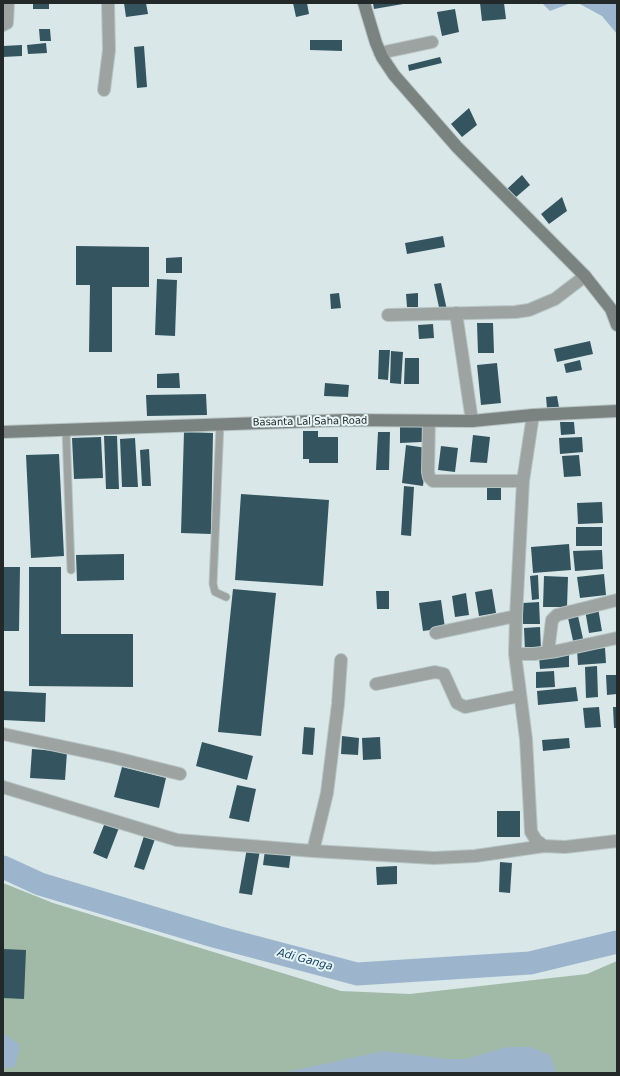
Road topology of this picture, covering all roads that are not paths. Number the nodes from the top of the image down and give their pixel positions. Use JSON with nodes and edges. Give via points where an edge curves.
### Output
{"nodes":[{"id":1,"x":8,"y":3,"type":"edge"},
{"id":2,"x":108,"y":3,"type":"edge"},
{"id":3,"x":364,"y":3,"type":"edge"},
{"id":4,"x":3,"y":25,"type":"edge"},
{"id":5,"x":432,"y":42,"type":"dead end"},
{"id":6,"x":380,"y":53,"type":"junction"},
{"id":7,"x":104,"y":90,"type":"dead end"},
{"id":8,"x":585,"y":276,"type":"junction"},
{"id":9,"x":614,"y":306,"type":"edge"},
{"id":10,"x":456,"y":313,"type":"junction"},
{"id":11,"x":388,"y":314,"type":"dead end"},
{"id":12,"x":617,"y":325,"type":"edge"},
{"id":13,"x":617,"y":411,"type":"edge"},
{"id":14,"x":533,"y":415,"type":"junction"},
{"id":15,"x":429,"y":421,"type":"junction"},
{"id":16,"x":472,"y":421,"type":"junction"},
{"id":17,"x":220,"y":424,"type":"junction"},
{"id":18,"x":66,"y":429,"type":"junction"},
{"id":19,"x":3,"y":432,"type":"edge"},
{"id":20,"x":523,"y":481,"type":"junction"},
{"id":21,"x":71,"y":570,"type":"dead end"},
{"id":22,"x":226,"y":597,"type":"dead end"},
{"id":23,"x":617,"y":600,"type":"edge"},
{"id":24,"x":516,"y":616,"type":"junction"},
{"id":25,"x":436,"y":633,"type":"dead end"},
{"id":26,"x":617,"y":638,"type":"edge"},
{"id":27,"x":548,"y":652,"type":"junction"},
{"id":28,"x":515,"y":654,"type":"junction"},
{"id":29,"x":341,"y":660,"type":"dead end"},
{"id":30,"x":376,"y":684,"type":"dead end"},
{"id":31,"x":519,"y":696,"type":"junction"},
{"id":32,"x":3,"y":734,"type":"edge"},
{"id":33,"x":180,"y":774,"type":"dead end"},
{"id":34,"x":3,"y":787,"type":"edge"},
{"id":35,"x":617,"y":841,"type":"edge"},
{"id":36,"x":544,"y":846,"type":"junction"},
{"id":37,"x":313,"y":851,"type":"junction"}],
"edges":[{"from":1,"to":4,"type":"street","via":[[7,23]]},
{"from":2,"to":7,"type":"street","via":[[109,50]]},
{"from":3,"to":6,"type":"main road"},
{"from":5,"to":6,"type":"street"},
{"from":6,"to":8,"type":"main road","via":[[406,90],[457,147]]},
{"from":8,"to":9,"type":"main road"},
{"from":8,"to":10,"type":"street","via":[[555,299],[529,310]]},
{"from":9,"to":12,"type":"main road"},
{"from":10,"to":11,"type":"street"},
{"from":10,"to":16,"type":"street"},
{"from":13,"to":14,"type":"main road","name":"Basanta Lal Saha Road"},
{"from":14,"to":16,"type":"main road","name":"Basanta Lal Saha Road"},
{"from":14,"to":20,"type":"street"},
{"from":15,"to":16,"type":"main road","name":"Basanta Lal Saha Road"},
{"from":15,"to":17,"type":"main road","name":"Basanta Lal Saha Road","via":[[347,420]]},
{"from":15,"to":20,"type":"street","via":[[428,472],[429,478],[433,481]]},
{"from":17,"to":18,"type":"main road","name":"Basanta Lal Saha Road"},
{"from":17,"to":22,"type":"lane","via":[[212,584],[215,592]]},
{"from":18,"to":19,"type":"main road","name":"Basanta Lal Saha Road"},
{"from":18,"to":21,"type":"lane"},
{"from":20,"to":24,"type":"street"},
{"from":23,"to":27,"type":"street","via":[[557,616],[552,620]]},
{"from":24,"to":25,"type":"street"},
{"from":24,"to":28,"type":"street"},
{"from":26,"to":27,"type":"street"},
{"from":27,"to":28,"type":"street"},
{"from":28,"to":31,"type":"street"},
{"from":29,"to":37,"type":"street","via":[[327,793]]},
{"from":30,"to":31,"type":"street","via":[[435,672],[444,674],[457,703],[465,706]]},
{"from":31,"to":36,"type":"street","via":[[526,739],[531,832]]},
{"from":32,"to":33,"type":"street"},
{"from":34,"to":37,"type":"street","via":[[177,840]]},
{"from":35,"to":36,"type":"street","via":[[565,847]]},
{"from":36,"to":37,"type":"street","via":[[475,856],[434,858]]}]}
